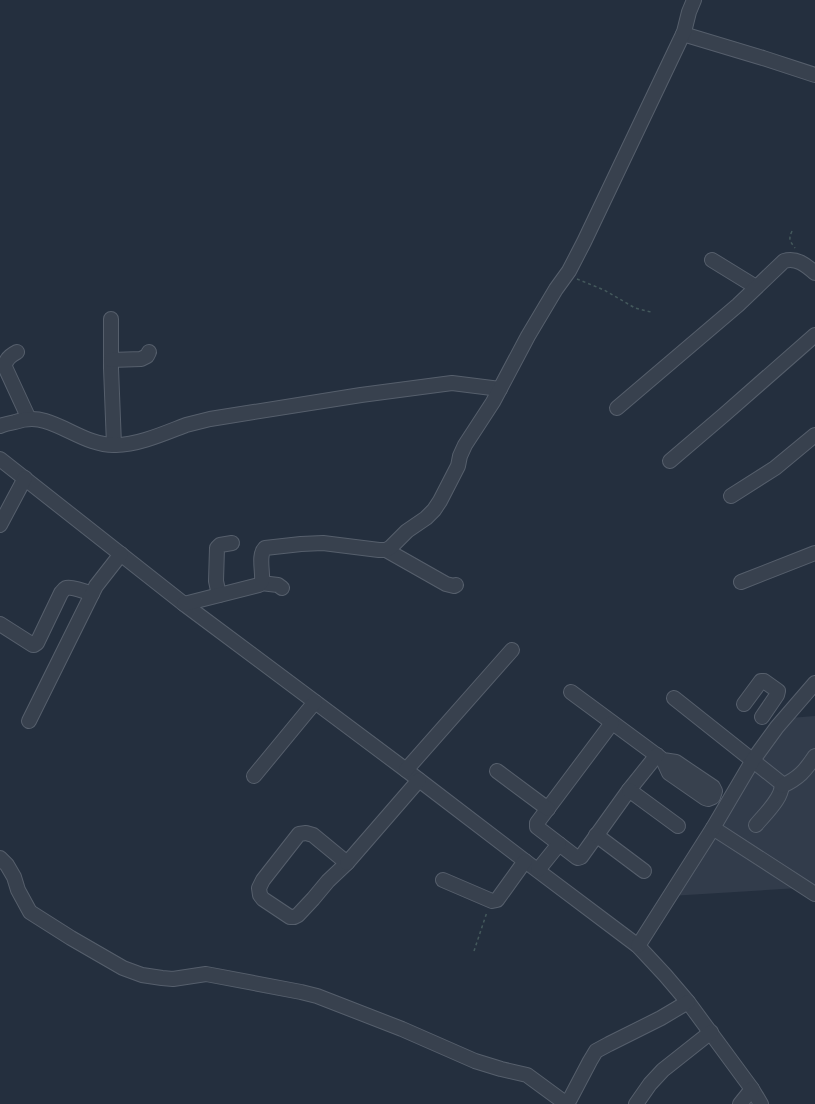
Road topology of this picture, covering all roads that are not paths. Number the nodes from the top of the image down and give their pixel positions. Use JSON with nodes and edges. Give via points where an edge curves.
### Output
{"nodes":[{"id":1,"x":690,"y":2,"type":"edge"},
{"id":2,"x":683,"y":34,"type":"junction"},
{"id":3,"x":815,"y":75,"type":"edge"},
{"id":4,"x":712,"y":260,"type":"dead end"},
{"id":5,"x":815,"y":273,"type":"edge"},
{"id":6,"x":756,"y":287,"type":"junction"},
{"id":7,"x":111,"y":319,"type":"dead end"},
{"id":8,"x":815,"y":335,"type":"edge"},
{"id":9,"x":17,"y":352,"type":"dead end"},
{"id":10,"x":149,"y":352,"type":"dead end"},
{"id":11,"x":111,"y":360,"type":"junction"},
{"id":12,"x":500,"y":389,"type":"junction"},
{"id":13,"x":617,"y":408,"type":"dead end"},
{"id":14,"x":29,"y":419,"type":"junction"},
{"id":15,"x":0,"y":426,"type":"edge"},
{"id":16,"x":815,"y":435,"type":"edge"},
{"id":17,"x":114,"y":445,"type":"junction"},
{"id":18,"x":0,"y":459,"type":"edge"},
{"id":19,"x":670,"y":461,"type":"dead end"},
{"id":20,"x":25,"y":478,"type":"junction"},
{"id":21,"x":731,"y":496,"type":"dead end"},
{"id":22,"x":0,"y":525,"type":"edge"},
{"id":23,"x":232,"y":543,"type":"dead end"},
{"id":24,"x":386,"y":550,"type":"junction"},
{"id":25,"x":815,"y":553,"type":"edge"},
{"id":26,"x":121,"y":554,"type":"junction"},
{"id":27,"x":741,"y":582,"type":"dead end"},
{"id":28,"x":261,"y":584,"type":"junction"},
{"id":29,"x":456,"y":585,"type":"dead end"},
{"id":30,"x":282,"y":588,"type":"dead end"},
{"id":31,"x":92,"y":594,"type":"junction"},
{"id":32,"x":219,"y":595,"type":"junction"},
{"id":33,"x":184,"y":604,"type":"junction"},
{"id":34,"x":0,"y":624,"type":"edge"},
{"id":35,"x":512,"y":650,"type":"dead end"},
{"id":36,"x":815,"y":683,"type":"edge"},
{"id":37,"x":572,"y":692,"type":"dead end"},
{"id":38,"x":674,"y":698,"type":"dead end"},
{"id":39,"x":315,"y":702,"type":"junction"},
{"id":40,"x":762,"y":717,"type":"junction"},
{"id":41,"x":29,"y":721,"type":"dead end"},
{"id":42,"x":612,"y":723,"type":"junction"},
{"id":43,"x":777,"y":727,"type":"junction"},
{"id":44,"x":815,"y":756,"type":"edge"},
{"id":45,"x":754,"y":760,"type":"junction"},
{"id":46,"x":406,"y":770,"type":"junction"},
{"id":47,"x":497,"y":771,"type":"dead end"},
{"id":48,"x":254,"y":776,"type":"dead end"},
{"id":49,"x":419,"y":780,"type":"junction"},
{"id":50,"x":782,"y":786,"type":"junction"},
{"id":51,"x":629,"y":790,"type":"junction"},
{"id":52,"x":548,"y":809,"type":"junction"},
{"id":53,"x":756,"y":824,"type":"dead end"},
{"id":54,"x":678,"y":826,"type":"dead end"},
{"id":55,"x":714,"y":828,"type":"junction"},
{"id":56,"x":596,"y":835,"type":"junction"},
{"id":57,"x":559,"y":844,"type":"junction"},
{"id":58,"x":0,"y":858,"type":"edge"},
{"id":59,"x":525,"y":861,"type":"junction"},
{"id":60,"x":347,"y":863,"type":"junction"},
{"id":61,"x":538,"y":870,"type":"junction"},
{"id":62,"x":644,"y":870,"type":"dead end"},
{"id":63,"x":443,"y":880,"type":"dead end"},
{"id":64,"x":815,"y":894,"type":"edge"},
{"id":65,"x":638,"y":946,"type":"junction"},
{"id":66,"x":688,"y":1002,"type":"junction"},
{"id":67,"x":711,"y":1032,"type":"junction"},
{"id":68,"x":752,"y":1089,"type":"junction"},
{"id":69,"x":636,"y":1104,"type":"edge"},
{"id":70,"x":740,"y":1104,"type":"edge"},
{"id":71,"x":761,"y":1104,"type":"edge"}],
"edges":[{"from":1,"to":2,"type":"street"},
{"from":2,"to":3,"type":"street"},
{"from":2,"to":12,"type":"street","via":[[602,208]]},
{"from":4,"to":6,"type":"street"},
{"from":5,"to":6,"type":"street","via":[[790,259],[784,261]]},
{"from":6,"to":13,"type":"street"},
{"from":7,"to":11,"type":"street"},
{"from":8,"to":19,"type":"street"},
{"from":9,"to":14,"type":"street","via":[[12,354],[5,366]]},
{"from":10,"to":11,"type":"street","via":[[141,359]]},
{"from":11,"to":17,"type":"street"},
{"from":12,"to":17,"type":"street","via":[[452,383],[361,395],[210,419],[135,442]]},
{"from":12,"to":24,"type":"street","via":[[465,445],[458,466],[434,510]]},
{"from":14,"to":15,"type":"street"},
{"from":14,"to":17,"type":"street","via":[[44,421],[95,442]]},
{"from":16,"to":21,"type":"street","via":[[774,468]]},
{"from":18,"to":20,"type":"street"},
{"from":20,"to":22,"type":"street"},
{"from":20,"to":26,"type":"street"},
{"from":23,"to":32,"type":"street","via":[[217,548],[216,581]]},
{"from":24,"to":28,"type":"street","via":[[323,543],[265,548],[262,552]]},
{"from":24,"to":29,"type":"street","via":[[446,584]]},
{"from":25,"to":27,"type":"street"},
{"from":26,"to":31,"type":"street"},
{"from":26,"to":33,"type":"street"},
{"from":28,"to":30,"type":"street","via":[[278,585]]},
{"from":28,"to":32,"type":"street"},
{"from":31,"to":34,"type":"street","via":[[71,588],[64,589],[34,645]]},
{"from":31,"to":41,"type":"street"},
{"from":32,"to":33,"type":"street"},
{"from":33,"to":39,"type":"street"},
{"from":35,"to":46,"type":"street"},
{"from":36,"to":43,"type":"street"},
{"from":37,"to":42,"type":"street"},
{"from":38,"to":45,"type":"street"},
{"from":39,"to":46,"type":"street"},
{"from":39,"to":48,"type":"street"},
{"from":40,"to":40,"type":"street","via":[[778,691],[764,681],[740,702]]},
{"from":40,"to":43,"type":"street"},
{"from":42,"to":51,"type":"street","via":[[660,758]]},
{"from":42,"to":52,"type":"street"},
{"from":43,"to":45,"type":"street"},
{"from":44,"to":50,"type":"street","via":[[802,774]]},
{"from":45,"to":50,"type":"street"},
{"from":45,"to":55,"type":"street"},
{"from":46,"to":49,"type":"street"},
{"from":47,"to":52,"type":"street"},
{"from":49,"to":59,"type":"street"},
{"from":49,"to":60,"type":"street"},
{"from":50,"to":53,"type":"street","via":[[780,795]]},
{"from":51,"to":54,"type":"street"},
{"from":51,"to":56,"type":"street"},
{"from":52,"to":57,"type":"street","via":[[536,825]]},
{"from":55,"to":64,"type":"street"},
{"from":55,"to":65,"type":"street"},
{"from":56,"to":57,"type":"street","via":[[579,858]]},
{"from":56,"to":62,"type":"street"},
{"from":57,"to":61,"type":"street"},
{"from":58,"to":66,"type":"street","via":[[14,877],[30,912],[122,968],[142,975],[173,979],[206,974],[317,996],[475,1061],[527,1075],[560,1100],[570,1099],[596,1051]]},
{"from":59,"to":61,"type":"street"},
{"from":59,"to":63,"type":"street","via":[[497,900],[492,901]]},
{"from":60,"to":60,"type":"street","via":[[296,917],[290,917],[260,895],[259,888],[263,880],[299,834],[313,835]]},
{"from":61,"to":65,"type":"street"},
{"from":65,"to":66,"type":"street"},
{"from":66,"to":67,"type":"street"},
{"from":67,"to":68,"type":"street"},
{"from":67,"to":69,"type":"street","via":[[663,1070]]},
{"from":68,"to":70,"type":"street"},
{"from":68,"to":71,"type":"street"}]}
